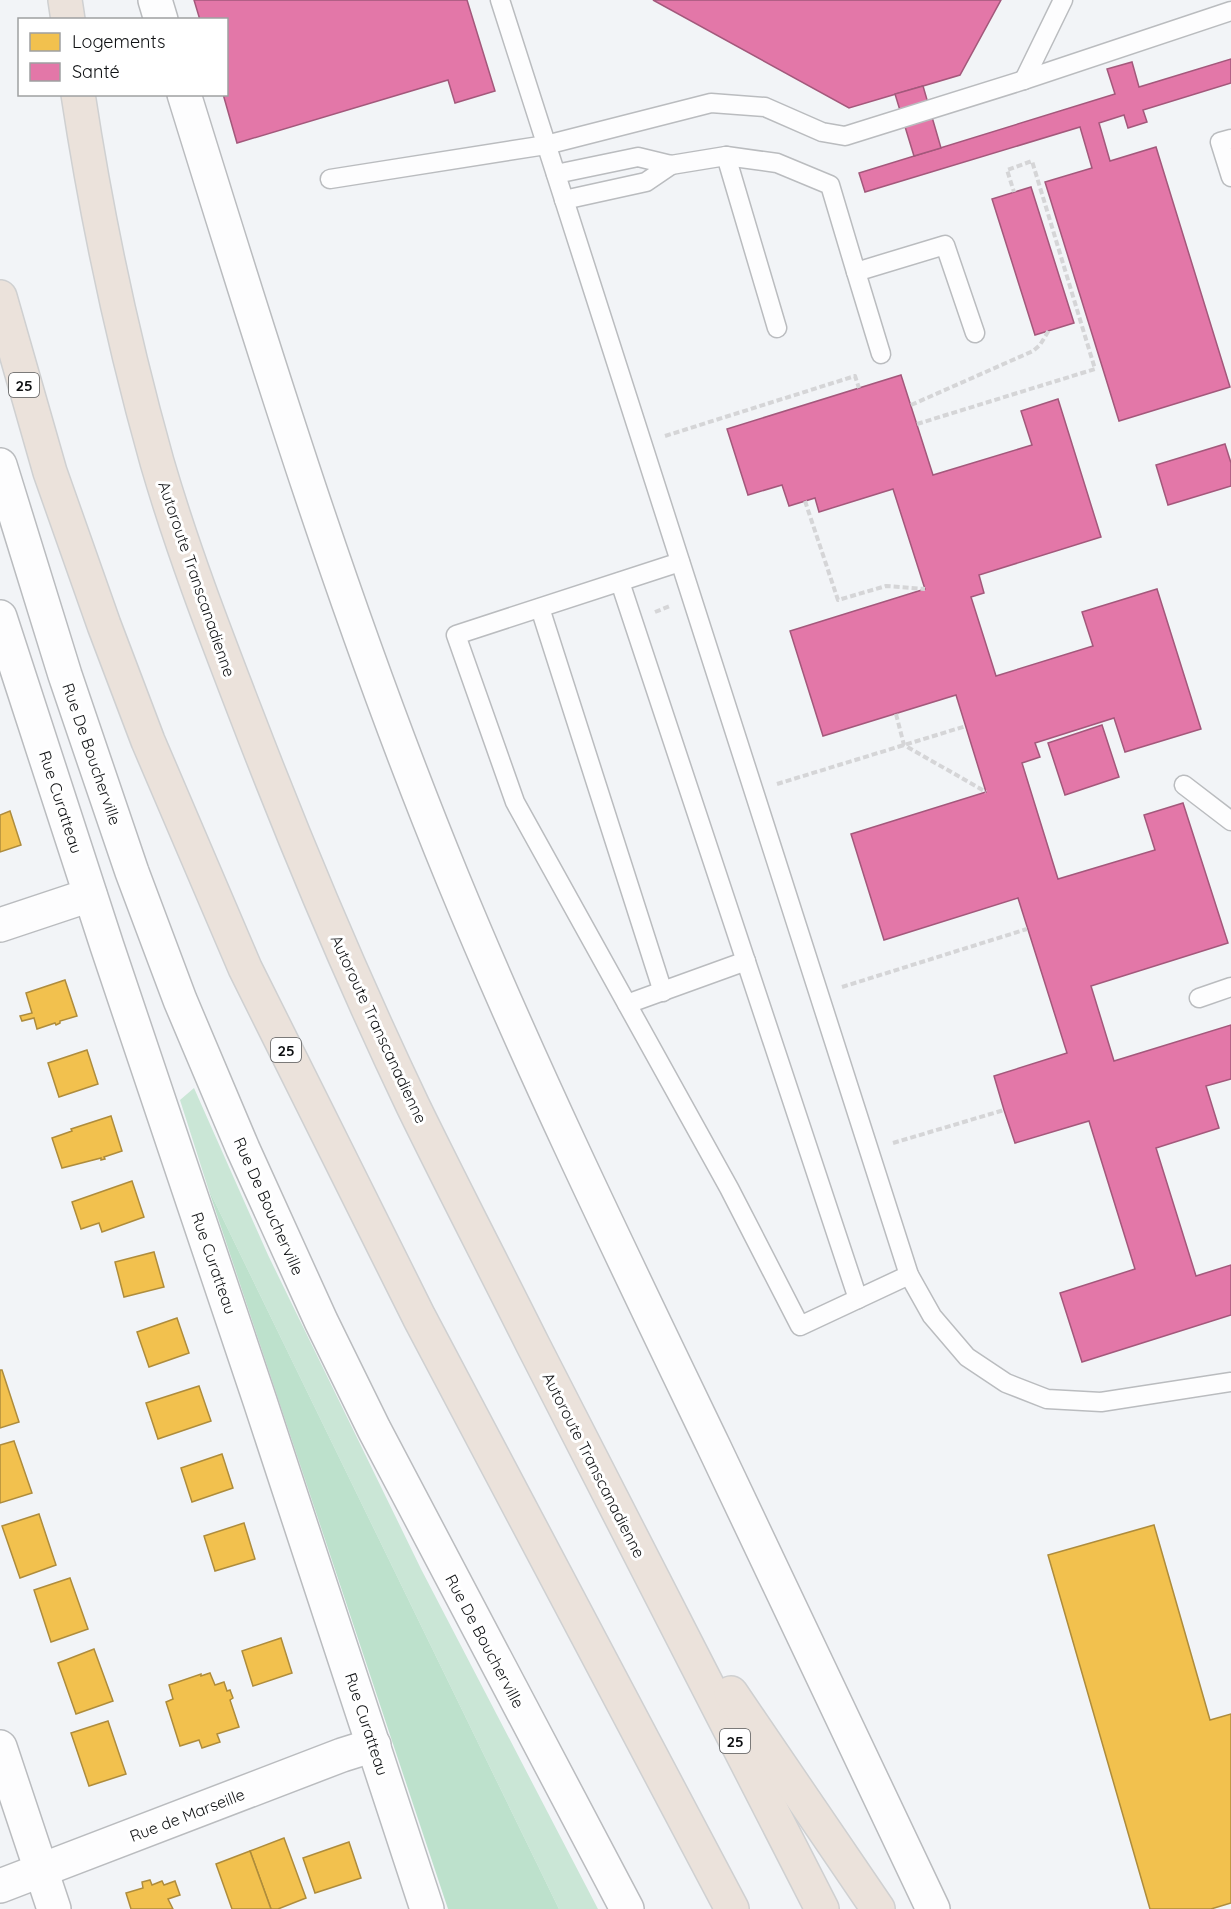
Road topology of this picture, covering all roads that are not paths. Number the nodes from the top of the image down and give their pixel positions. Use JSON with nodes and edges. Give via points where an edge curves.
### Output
{"nodes":[{"id":1,"x":65,"y":0,"type":"edge"},
{"id":2,"x":155,"y":0,"type":"edge"},
{"id":3,"x":500,"y":0,"type":"edge"},
{"id":4,"x":1063,"y":0,"type":"edge"},
{"id":5,"x":1231,"y":11,"type":"edge"},
{"id":6,"x":68,"y":18,"type":"edge"},
{"id":7,"x":160,"y":18,"type":"edge"},
{"id":8,"x":1024,"y":80,"type":"junction"},
{"id":9,"x":78,"y":96,"type":"edge"},
{"id":10,"x":185,"y":96,"type":"edge"},
{"id":11,"x":1231,"y":139,"type":"edge"},
{"id":12,"x":546,"y":145,"type":"junction"},
{"id":13,"x":726,"y":156,"type":"junction"},
{"id":14,"x":670,"y":165,"type":"junction"},
{"id":15,"x":556,"y":174,"type":"junction"},
{"id":16,"x":1231,"y":177,"type":"edge"},
{"id":17,"x":330,"y":179,"type":"dead end"},
{"id":18,"x":564,"y":200,"type":"junction"},
{"id":19,"x":856,"y":272,"type":"junction"},
{"id":20,"x":0,"y":297,"type":"edge"},
{"id":21,"x":777,"y":328,"type":"dead end"},
{"id":22,"x":975,"y":333,"type":"dead end"},
{"id":23,"x":881,"y":354,"type":"dead end"},
{"id":24,"x":0,"y":465,"type":"edge"},
{"id":25,"x":680,"y":562,"type":"junction"},
{"id":26,"x":620,"y":582,"type":"junction"},
{"id":27,"x":540,"y":608,"type":"junction"},
{"id":28,"x":0,"y":617,"type":"edge"},
{"id":29,"x":1184,"y":785,"type":"dead end"},
{"id":30,"x":1231,"y":821,"type":"edge"},
{"id":31,"x":90,"y":895,"type":"junction"},
{"id":32,"x":0,"y":925,"type":"edge"},
{"id":33,"x":746,"y":961,"type":"junction"},
{"id":34,"x":1231,"y":987,"type":"edge"},
{"id":35,"x":663,"y":992,"type":"junction"},
{"id":36,"x":1198,"y":998,"type":"dead end"},
{"id":37,"x":627,"y":1004,"type":"junction"},
{"id":38,"x":909,"y":1275,"type":"junction"},
{"id":39,"x":858,"y":1299,"type":"junction"},
{"id":40,"x":1231,"y":1382,"type":"edge"},
{"id":41,"x":648,"y":1572,"type":"junction"},
{"id":42,"x":374,"y":1745,"type":"junction"},
{"id":43,"x":0,"y":1747,"type":"edge"},
{"id":44,"x":42,"y":1871,"type":"junction"},
{"id":45,"x":0,"y":1886,"type":"edge"},
{"id":46,"x":54,"y":1909,"type":"edge"},
{"id":47,"x":428,"y":1909,"type":"edge"},
{"id":48,"x":627,"y":1909,"type":"edge"},
{"id":49,"x":732,"y":1909,"type":"edge"},
{"id":50,"x":822,"y":1909,"type":"edge"},
{"id":51,"x":878,"y":1909,"type":"edge"},
{"id":52,"x":933,"y":1909,"type":"edge"}],
"edges":[{"from":1,"to":6,"type":"highway"},
{"from":2,"to":7,"type":"main road"},
{"from":3,"to":12,"type":"lane"},
{"from":4,"to":8,"type":"lane"},
{"from":5,"to":8,"type":"lane"},
{"from":8,"to":12,"type":"lane","via":[[845,136],[822,132],[765,107],[711,103]]},
{"from":9,"to":41,"type":"highway","name":"Autoroute Transcanadienne","number":"25","via":[[99,220],[132,369],[172,511],[265,766],[401,1080]]},
{"from":10,"to":52,"type":"main road","via":[[324,534],[388,714],[458,891],[581,1172]]},
{"from":11,"to":16,"type":"lane","via":[[1220,142]]},
{"from":12,"to":15,"type":"lane"},
{"from":12,"to":17,"type":"lane"},
{"from":13,"to":14,"type":"lane"},
{"from":13,"to":19,"type":"lane","via":[[777,163],[830,185]]},
{"from":13,"to":21,"type":"lane"},
{"from":14,"to":15,"type":"lane","via":[[638,157]]},
{"from":14,"to":18,"type":"lane","via":[[646,182]]},
{"from":15,"to":18,"type":"lane"},
{"from":18,"to":25,"type":"lane"},
{"from":19,"to":22,"type":"lane","via":[[945,244]]},
{"from":19,"to":23,"type":"lane"},
{"from":20,"to":49,"type":"highway","number":"25","via":[[50,472],[104,625],[148,741],[245,968],[419,1317]]},
{"from":24,"to":48,"type":"main road","name":"Rue De Boucherville","via":[[132,872],[180,1000],[243,1149],[374,1429]]},
{"from":25,"to":26,"type":"lane"},
{"from":25,"to":38,"type":"lane"},
{"from":26,"to":27,"type":"lane"},
{"from":26,"to":33,"type":"lane"},
{"from":27,"to":35,"type":"lane"},
{"from":27,"to":37,"type":"lane","via":[[456,635],[515,802]]},
{"from":28,"to":31,"type":"main road","name":"Rue Curatteau"},
{"from":29,"to":30,"type":"lane"},
{"from":31,"to":32,"type":"main road"},
{"from":31,"to":42,"type":"main road","name":"Rue Curatteau"},
{"from":33,"to":35,"type":"lane"},
{"from":33,"to":39,"type":"lane"},
{"from":34,"to":36,"type":"lane"},
{"from":35,"to":37,"type":"lane"},
{"from":37,"to":39,"type":"lane","via":[[800,1326]]},
{"from":38,"to":39,"type":"lane"},
{"from":38,"to":40,"type":"lane","via":[[932,1316],[967,1357],[1006,1383],[1047,1399],[1101,1402]]},
{"from":41,"to":50,"type":"highway","name":"Autoroute Transcanadienne","number":"25"},
{"from":41,"to":51,"type":"highway"},
{"from":42,"to":44,"type":"main road","name":"Rue de Marseille"},
{"from":42,"to":47,"type":"main road","name":"Rue Curatteau"},
{"from":43,"to":44,"type":"main road"},
{"from":44,"to":45,"type":"main road","name":"Rue de Marseille"},
{"from":44,"to":46,"type":"main road"}]}
